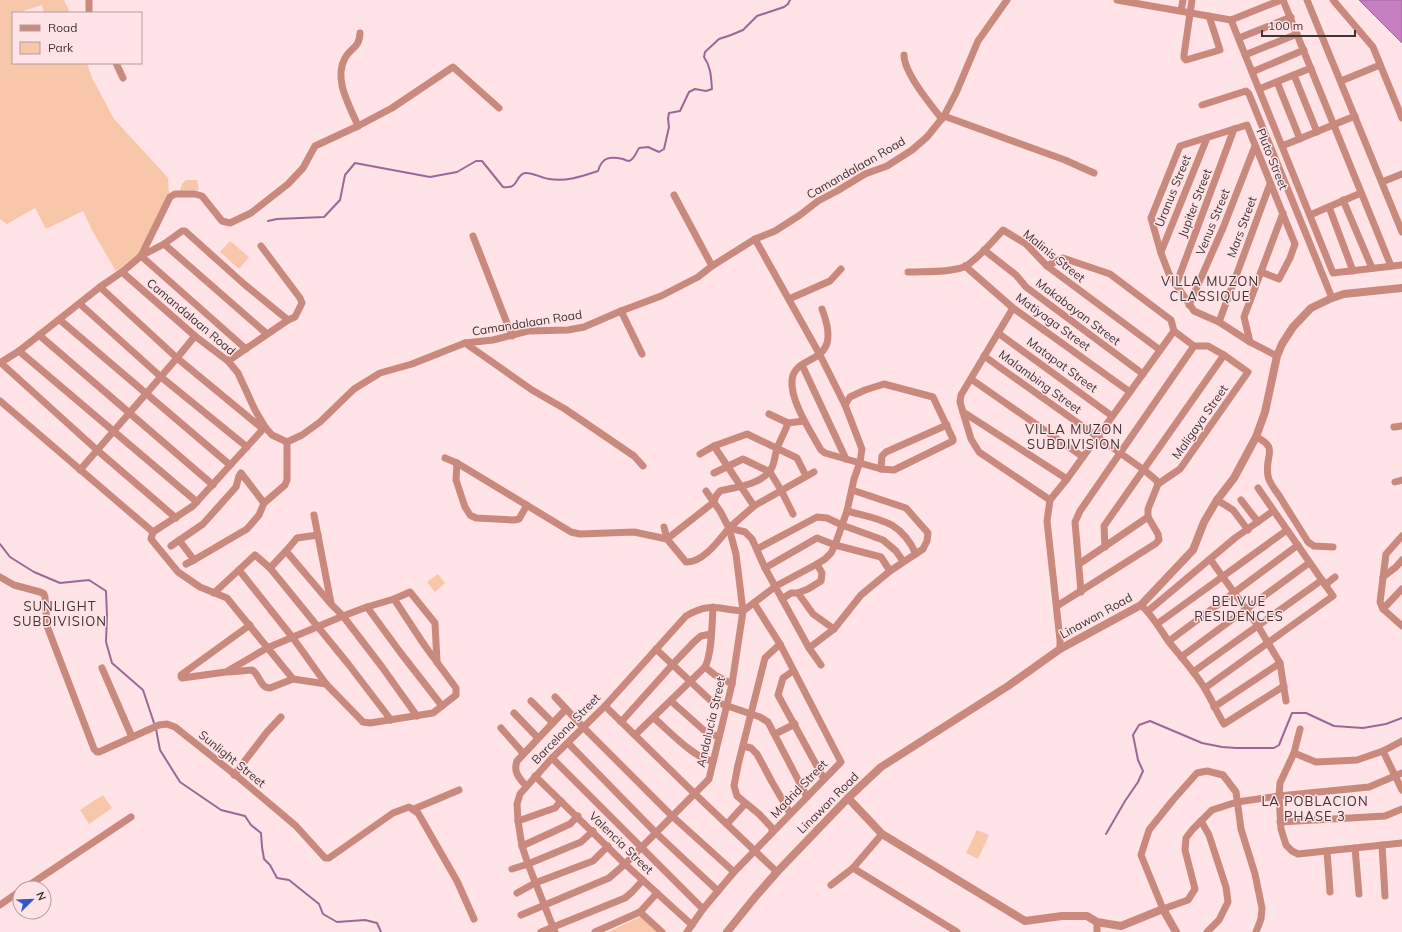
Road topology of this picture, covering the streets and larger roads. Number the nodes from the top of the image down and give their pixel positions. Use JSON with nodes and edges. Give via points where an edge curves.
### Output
{"nodes":[{"id":1,"x":89,"y":0,"type":"edge"},
{"id":2,"x":1008,"y":0,"type":"edge"},
{"id":3,"x":1117,"y":0,"type":"edge"},
{"id":4,"x":1183,"y":0,"type":"edge"},
{"id":5,"x":1192,"y":0,"type":"edge"},
{"id":6,"x":1282,"y":0,"type":"edge"},
{"id":7,"x":1307,"y":0,"type":"edge"},
{"id":8,"x":1333,"y":0,"type":"edge"},
{"id":9,"x":1181,"y":11,"type":"junction"},
{"id":10,"x":89,"y":12,"type":"edge"},
{"id":11,"x":1189,"y":12,"type":"junction"},
{"id":12,"x":1209,"y":16,"type":"junction"},
{"id":13,"x":1291,"y":17,"type":"junction"},
{"id":14,"x":1230,"y":20,"type":"junction"},
{"id":15,"x":360,"y":33,"type":"dead end"},
{"id":16,"x":1297,"y":34,"type":"junction"},
{"id":17,"x":1238,"y":38,"type":"junction"},
{"id":18,"x":1304,"y":50,"type":"junction"},
{"id":19,"x":904,"y":55,"type":"dead end"},
{"id":20,"x":1245,"y":55,"type":"junction"},
{"id":21,"x":116,"y":64,"type":"edge"},
{"id":22,"x":1380,"y":65,"type":"junction"},
{"id":23,"x":1311,"y":68,"type":"junction"},
{"id":24,"x":1252,"y":72,"type":"junction"},
{"id":25,"x":1294,"y":75,"type":"junction"},
{"id":26,"x":123,"y":78,"type":"dead end"},
{"id":27,"x":1341,"y":81,"type":"junction"},
{"id":28,"x":1277,"y":82,"type":"junction"},
{"id":29,"x":1259,"y":89,"type":"junction"},
{"id":30,"x":1202,"y":105,"type":"dead end"},
{"id":31,"x":499,"y":108,"type":"dead end"},
{"id":32,"x":1355,"y":116,"type":"junction"},
{"id":33,"x":943,"y":117,"type":"junction"},
{"id":34,"x":1402,"y":118,"type":"edge"},
{"id":35,"x":1334,"y":124,"type":"junction"},
{"id":36,"x":358,"y":126,"type":"junction"},
{"id":37,"x":1234,"y":129,"type":"junction"},
{"id":38,"x":1317,"y":132,"type":"junction"},
{"id":39,"x":1207,"y":138,"type":"junction"},
{"id":40,"x":1300,"y":139,"type":"junction"},
{"id":41,"x":1255,"y":146,"type":"junction"},
{"id":42,"x":1282,"y":146,"type":"junction"},
{"id":43,"x":1094,"y":173,"type":"dead end"},
{"id":44,"x":1402,"y":174,"type":"edge"},
{"id":45,"x":1382,"y":182,"type":"junction"},
{"id":46,"x":1270,"y":184,"type":"junction"},
{"id":47,"x":1362,"y":193,"type":"junction"},
{"id":48,"x":674,"y":195,"type":"dead end"},
{"id":49,"x":1344,"y":200,"type":"junction"},
{"id":50,"x":1329,"y":207,"type":"junction"},
{"id":51,"x":1283,"y":214,"type":"junction"},
{"id":52,"x":1310,"y":214,"type":"junction"},
{"id":53,"x":1402,"y":232,"type":"edge"},
{"id":54,"x":473,"y":236,"type":"dead end"},
{"id":55,"x":755,"y":239,"type":"junction"},
{"id":56,"x":164,"y":244,"type":"junction"},
{"id":57,"x":261,"y":246,"type":"dead end"},
{"id":58,"x":984,"y":250,"type":"junction"},
{"id":59,"x":1160,"y":253,"type":"junction"},
{"id":60,"x":141,"y":256,"type":"junction"},
{"id":61,"x":1402,"y":265,"type":"edge"},
{"id":62,"x":712,"y":266,"type":"junction"},
{"id":63,"x":965,"y":266,"type":"junction"},
{"id":64,"x":1046,"y":266,"type":"junction"},
{"id":65,"x":1391,"y":266,"type":"junction"},
{"id":66,"x":1372,"y":268,"type":"junction"},
{"id":67,"x":841,"y":269,"type":"dead end"},
{"id":68,"x":1353,"y":271,"type":"junction"},
{"id":69,"x":122,"y":272,"type":"junction"},
{"id":70,"x":908,"y":272,"type":"dead end"},
{"id":71,"x":1261,"y":272,"type":"junction"},
{"id":72,"x":1176,"y":285,"type":"junction"},
{"id":73,"x":100,"y":287,"type":"junction"},
{"id":74,"x":1402,"y":288,"type":"edge"},
{"id":75,"x":1332,"y":298,"type":"junction"},
{"id":76,"x":789,"y":299,"type":"junction"},
{"id":77,"x":80,"y":304,"type":"junction"},
{"id":78,"x":1189,"y":305,"type":"junction"},
{"id":79,"x":1014,"y":308,"type":"junction"},
{"id":80,"x":822,"y":309,"type":"dead end"},
{"id":81,"x":621,"y":311,"type":"junction"},
{"id":82,"x":60,"y":320,"type":"junction"},
{"id":83,"x":288,"y":320,"type":"junction"},
{"id":84,"x":1219,"y":322,"type":"junction"},
{"id":85,"x":1174,"y":330,"type":"junction"},
{"id":86,"x":998,"y":333,"type":"junction"},
{"id":87,"x":267,"y":334,"type":"junction"},
{"id":88,"x":39,"y":335,"type":"junction"},
{"id":89,"x":195,"y":336,"type":"junction"},
{"id":90,"x":512,"y":336,"type":"junction"},
{"id":91,"x":1250,"y":342,"type":"junction"},
{"id":92,"x":465,"y":343,"type":"junction"},
{"id":93,"x":1194,"y":346,"type":"junction"},
{"id":94,"x":246,"y":349,"type":"junction"},
{"id":95,"x":1160,"y":350,"type":"junction"},
{"id":96,"x":19,"y":351,"type":"junction"},
{"id":97,"x":642,"y":354,"type":"dead end"},
{"id":98,"x":820,"y":355,"type":"junction"},
{"id":99,"x":1224,"y":355,"type":"junction"},
{"id":100,"x":984,"y":356,"type":"junction"},
{"id":101,"x":1277,"y":356,"type":"junction"},
{"id":102,"x":177,"y":358,"type":"junction"},
{"id":103,"x":228,"y":361,"type":"junction"},
{"id":104,"x":0,"y":363,"type":"edge"},
{"id":105,"x":802,"y":364,"type":"junction"},
{"id":106,"x":1143,"y":374,"type":"junction"},
{"id":107,"x":161,"y":377,"type":"junction"},
{"id":108,"x":971,"y":379,"type":"junction"},
{"id":109,"x":1130,"y":392,"type":"junction"},
{"id":110,"x":147,"y":394,"type":"junction"},
{"id":111,"x":0,"y":401,"type":"edge"},
{"id":112,"x":845,"y":405,"type":"junction"},
{"id":113,"x":963,"y":412,"type":"junction"},
{"id":114,"x":130,"y":413,"type":"junction"},
{"id":115,"x":769,"y":414,"type":"dead end"},
{"id":116,"x":1112,"y":416,"type":"junction"},
{"id":117,"x":804,"y":421,"type":"junction"},
{"id":118,"x":788,"y":423,"type":"junction"},
{"id":119,"x":947,"y":424,"type":"junction"},
{"id":120,"x":1402,"y":426,"type":"edge"},
{"id":121,"x":1394,"y":427,"type":"dead end"},
{"id":122,"x":264,"y":428,"type":"junction"},
{"id":123,"x":114,"y":431,"type":"junction"},
{"id":124,"x":1097,"y":437,"type":"junction"},
{"id":125,"x":1256,"y":437,"type":"junction"},
{"id":126,"x":287,"y":442,"type":"junction"},
{"id":127,"x":714,"y":446,"type":"junction"},
{"id":128,"x":247,"y":447,"type":"junction"},
{"id":129,"x":777,"y":449,"type":"junction"},
{"id":130,"x":97,"y":450,"type":"junction"},
{"id":131,"x":1120,"y":453,"type":"junction"},
{"id":132,"x":700,"y":454,"type":"dead end"},
{"id":133,"x":1083,"y":457,"type":"junction"},
{"id":134,"x":445,"y":458,"type":"dead end"},
{"id":135,"x":846,"y":459,"type":"junction"},
{"id":136,"x":860,"y":462,"type":"junction"},
{"id":137,"x":457,"y":463,"type":"junction"},
{"id":138,"x":230,"y":465,"type":"junction"},
{"id":139,"x":643,"y":466,"type":"dead end"},
{"id":140,"x":728,"y":466,"type":"junction"},
{"id":141,"x":881,"y":469,"type":"junction"},
{"id":142,"x":80,"y":470,"type":"junction"},
{"id":143,"x":1144,"y":470,"type":"junction"},
{"id":144,"x":770,"y":472,"type":"junction"},
{"id":145,"x":814,"y":472,"type":"dead end"},
{"id":146,"x":714,"y":473,"type":"dead end"},
{"id":147,"x":806,"y":476,"type":"junction"},
{"id":148,"x":1067,"y":478,"type":"junction"},
{"id":149,"x":1158,"y":484,"type":"junction"},
{"id":150,"x":214,"y":485,"type":"junction"},
{"id":151,"x":742,"y":487,"type":"junction"},
{"id":152,"x":1258,"y":488,"type":"dead end"},
{"id":153,"x":706,"y":490,"type":"dead end"},
{"id":154,"x":781,"y":490,"type":"junction"},
{"id":155,"x":852,"y":490,"type":"junction"},
{"id":156,"x":1050,"y":500,"type":"junction"},
{"id":157,"x":1218,"y":500,"type":"junction"},
{"id":158,"x":1241,"y":500,"type":"dead end"},
{"id":159,"x":197,"y":502,"type":"junction"},
{"id":160,"x":714,"y":502,"type":"junction"},
{"id":161,"x":264,"y":503,"type":"junction"},
{"id":162,"x":527,"y":505,"type":"junction"},
{"id":163,"x":754,"y":506,"type":"junction"},
{"id":164,"x":847,"y":511,"type":"junction"},
{"id":165,"x":1273,"y":511,"type":"junction"},
{"id":166,"x":793,"y":514,"type":"dead end"},
{"id":167,"x":314,"y":515,"type":"dead end"},
{"id":168,"x":1148,"y":517,"type":"junction"},
{"id":169,"x":176,"y":518,"type":"junction"},
{"id":170,"x":1258,"y":522,"type":"junction"},
{"id":171,"x":842,"y":525,"type":"junction"},
{"id":172,"x":664,"y":527,"type":"dead end"},
{"id":173,"x":729,"y":528,"type":"junction"},
{"id":174,"x":1248,"y":530,"type":"junction"},
{"id":175,"x":1287,"y":530,"type":"junction"},
{"id":176,"x":153,"y":532,"type":"junction"},
{"id":177,"x":318,"y":535,"type":"junction"},
{"id":178,"x":1402,"y":536,"type":"edge"},
{"id":179,"x":667,"y":539,"type":"junction"},
{"id":180,"x":179,"y":540,"type":"junction"},
{"id":181,"x":835,"y":545,"type":"junction"},
{"id":182,"x":1298,"y":545,"type":"junction"},
{"id":183,"x":171,"y":546,"type":"dead end"},
{"id":184,"x":1105,"y":548,"type":"junction"},
{"id":185,"x":1333,"y":548,"type":"dead end"},
{"id":186,"x":757,"y":549,"type":"junction"},
{"id":187,"x":286,"y":552,"type":"junction"},
{"id":188,"x":916,"y":554,"type":"junction"},
{"id":189,"x":1210,"y":559,"type":"junction"},
{"id":190,"x":194,"y":560,"type":"junction"},
{"id":191,"x":1402,"y":560,"type":"edge"},
{"id":192,"x":904,"y":561,"type":"junction"},
{"id":193,"x":1309,"y":563,"type":"junction"},
{"id":194,"x":186,"y":564,"type":"dead end"},
{"id":195,"x":817,"y":564,"type":"junction"},
{"id":196,"x":1079,"y":564,"type":"junction"},
{"id":197,"x":270,"y":568,"type":"junction"},
{"id":198,"x":765,"y":568,"type":"junction"},
{"id":199,"x":239,"y":570,"type":"junction"},
{"id":200,"x":890,"y":571,"type":"junction"},
{"id":201,"x":1223,"y":576,"type":"junction"},
{"id":202,"x":0,"y":577,"type":"edge"},
{"id":203,"x":1335,"y":577,"type":"dead end"},
{"id":204,"x":1383,"y":577,"type":"junction"},
{"id":205,"x":1323,"y":582,"type":"junction"},
{"id":206,"x":776,"y":586,"type":"junction"},
{"id":207,"x":1402,"y":589,"type":"edge"},
{"id":208,"x":1081,"y":592,"type":"junction"},
{"id":209,"x":214,"y":593,"type":"junction"},
{"id":210,"x":798,"y":593,"type":"junction"},
{"id":211,"x":1234,"y":593,"type":"junction"},
{"id":212,"x":394,"y":599,"type":"junction"},
{"id":213,"x":782,"y":599,"type":"junction"},
{"id":214,"x":754,"y":603,"type":"junction"},
{"id":215,"x":331,"y":604,"type":"junction"},
{"id":216,"x":1141,"y":605,"type":"junction"},
{"id":217,"x":1057,"y":606,"type":"junction"},
{"id":218,"x":367,"y":607,"type":"junction"},
{"id":219,"x":713,"y":607,"type":"junction"},
{"id":220,"x":1383,"y":608,"type":"junction"},
{"id":221,"x":1246,"y":609,"type":"junction"},
{"id":222,"x":743,"y":611,"type":"junction"},
{"id":223,"x":1148,"y":611,"type":"junction"},
{"id":224,"x":343,"y":616,"type":"junction"},
{"id":225,"x":1401,"y":622,"type":"edge"},
{"id":226,"x":1157,"y":624,"type":"junction"},
{"id":227,"x":250,"y":625,"type":"junction"},
{"id":228,"x":1258,"y":626,"type":"junction"},
{"id":229,"x":317,"y":627,"type":"junction"},
{"id":230,"x":834,"y":628,"type":"junction"},
{"id":231,"x":711,"y":634,"type":"junction"},
{"id":232,"x":293,"y":638,"type":"junction"},
{"id":233,"x":1169,"y":641,"type":"junction"},
{"id":234,"x":1269,"y":643,"type":"junction"},
{"id":235,"x":780,"y":644,"type":"junction"},
{"id":236,"x":268,"y":648,"type":"junction"},
{"id":237,"x":809,"y":648,"type":"junction"},
{"id":238,"x":656,"y":649,"type":"junction"},
{"id":239,"x":1060,"y":649,"type":"junction"},
{"id":240,"x":1181,"y":657,"type":"junction"},
{"id":241,"x":437,"y":662,"type":"junction"},
{"id":242,"x":1280,"y":663,"type":"junction"},
{"id":243,"x":672,"y":664,"type":"junction"},
{"id":244,"x":821,"y":665,"type":"dead end"},
{"id":245,"x":705,"y":667,"type":"junction"},
{"id":246,"x":102,"y":668,"type":"dead end"},
{"id":247,"x":793,"y":671,"type":"junction"},
{"id":248,"x":226,"y":672,"type":"junction"},
{"id":249,"x":1193,"y":672,"type":"junction"},
{"id":250,"x":293,"y":679,"type":"junction"},
{"id":251,"x":689,"y":682,"type":"junction"},
{"id":252,"x":326,"y":684,"type":"junction"},
{"id":253,"x":732,"y":684,"type":"junction"},
{"id":254,"x":1284,"y":686,"type":"junction"},
{"id":255,"x":1205,"y":688,"type":"junction"},
{"id":256,"x":555,"y":697,"type":"dead end"},
{"id":257,"x":531,"y":700,"type":"dead end"},
{"id":258,"x":1286,"y":701,"type":"dead end"},
{"id":259,"x":670,"y":702,"type":"junction"},
{"id":260,"x":442,"y":706,"type":"junction"},
{"id":261,"x":605,"y":706,"type":"junction"},
{"id":262,"x":727,"y":706,"type":"junction"},
{"id":263,"x":1214,"y":707,"type":"junction"},
{"id":264,"x":566,"y":709,"type":"junction"},
{"id":265,"x":514,"y":713,"type":"dead end"},
{"id":266,"x":751,"y":714,"type":"junction"},
{"id":267,"x":417,"y":716,"type":"junction"},
{"id":268,"x":281,"y":717,"type":"dead end"},
{"id":269,"x":654,"y":718,"type":"junction"},
{"id":270,"x":391,"y":720,"type":"junction"},
{"id":271,"x":622,"y":722,"type":"junction"},
{"id":272,"x":553,"y":723,"type":"junction"},
{"id":273,"x":795,"y":724,"type":"junction"},
{"id":274,"x":583,"y":727,"type":"junction"},
{"id":275,"x":501,"y":728,"type":"dead end"},
{"id":276,"x":1300,"y":729,"type":"dead end"},
{"id":277,"x":775,"y":734,"type":"junction"},
{"id":278,"x":635,"y":736,"type":"junction"},
{"id":279,"x":719,"y":736,"type":"junction"},
{"id":280,"x":132,"y":737,"type":"junction"},
{"id":281,"x":538,"y":738,"type":"junction"},
{"id":282,"x":1402,"y":741,"type":"edge"},
{"id":283,"x":568,"y":743,"type":"junction"},
{"id":284,"x":743,"y":746,"type":"junction"},
{"id":285,"x":1383,"y":751,"type":"junction"},
{"id":286,"x":1294,"y":752,"type":"junction"},
{"id":287,"x":523,"y":753,"type":"junction"},
{"id":288,"x":552,"y":758,"type":"junction"},
{"id":289,"x":713,"y":762,"type":"junction"},
{"id":290,"x":234,"y":775,"type":"junction"},
{"id":291,"x":1399,"y":775,"type":"edge"},
{"id":292,"x":535,"y":776,"type":"junction"},
{"id":293,"x":824,"y":779,"type":"junction"},
{"id":294,"x":526,"y":786,"type":"junction"},
{"id":295,"x":459,"y":790,"type":"dead end"},
{"id":296,"x":1402,"y":790,"type":"edge"},
{"id":297,"x":694,"y":794,"type":"junction"},
{"id":298,"x":807,"y":796,"type":"junction"},
{"id":299,"x":1279,"y":796,"type":"junction"},
{"id":300,"x":848,"y":798,"type":"junction"},
{"id":301,"x":561,"y":801,"type":"junction"},
{"id":302,"x":1237,"y":802,"type":"junction"},
{"id":303,"x":745,"y":804,"type":"junction"},
{"id":304,"x":414,"y":809,"type":"junction"},
{"id":305,"x":1402,"y":809,"type":"edge"},
{"id":306,"x":790,"y":813,"type":"junction"},
{"id":307,"x":578,"y":816,"type":"junction"},
{"id":308,"x":672,"y":816,"type":"junction"},
{"id":309,"x":130,"y":817,"type":"dead end"},
{"id":310,"x":1201,"y":821,"type":"junction"},
{"id":311,"x":518,"y":822,"type":"junction"},
{"id":312,"x":1280,"y":822,"type":"junction"},
{"id":313,"x":727,"y":824,"type":"junction"},
{"id":314,"x":593,"y":831,"type":"junction"},
{"id":315,"x":772,"y":832,"type":"junction"},
{"id":316,"x":656,"y":833,"type":"junction"},
{"id":317,"x":882,"y":834,"type":"junction"},
{"id":318,"x":1402,"y":843,"type":"edge"},
{"id":319,"x":1382,"y":845,"type":"junction"},
{"id":320,"x":522,"y":846,"type":"junction"},
{"id":321,"x":608,"y":846,"type":"junction"},
{"id":322,"x":642,"y":847,"type":"junction"},
{"id":323,"x":1355,"y":848,"type":"junction"},
{"id":324,"x":755,"y":850,"type":"junction"},
{"id":325,"x":1327,"y":851,"type":"junction"},
{"id":326,"x":528,"y":864,"type":"junction"},
{"id":327,"x":625,"y":864,"type":"junction"},
{"id":328,"x":853,"y":868,"type":"junction"},
{"id":329,"x":512,"y":869,"type":"dead end"},
{"id":330,"x":734,"y":872,"type":"junction"},
{"id":331,"x":778,"y":872,"type":"junction"},
{"id":332,"x":37,"y":880,"type":"edge"},
{"id":333,"x":643,"y":880,"type":"junction"},
{"id":334,"x":535,"y":883,"type":"junction"},
{"id":335,"x":831,"y":885,"type":"dead end"},
{"id":336,"x":718,"y":891,"type":"junction"},
{"id":337,"x":1330,"y":892,"type":"dead end"},
{"id":338,"x":517,"y":893,"type":"dead end"},
{"id":339,"x":658,"y":893,"type":"junction"},
{"id":340,"x":1359,"y":894,"type":"dead end"},
{"id":341,"x":1385,"y":896,"type":"dead end"},
{"id":342,"x":12,"y":897,"type":"edge"},
{"id":343,"x":0,"y":905,"type":"edge"},
{"id":344,"x":544,"y":906,"type":"junction"},
{"id":345,"x":703,"y":909,"type":"junction"},
{"id":346,"x":1163,"y":909,"type":"junction"},
{"id":347,"x":640,"y":912,"type":"junction"},
{"id":348,"x":522,"y":915,"type":"dead end"},
{"id":349,"x":474,"y":919,"type":"dead end"},
{"id":350,"x":1097,"y":922,"type":"junction"},
{"id":351,"x":692,"y":925,"type":"junction"},
{"id":352,"x":554,"y":929,"type":"edge"},
{"id":353,"x":541,"y":932,"type":"edge"},
{"id":354,"x":595,"y":932,"type":"edge"},
{"id":355,"x":662,"y":932,"type":"edge"},
{"id":356,"x":687,"y":932,"type":"edge"},
{"id":357,"x":727,"y":932,"type":"edge"},
{"id":358,"x":956,"y":932,"type":"edge"},
{"id":359,"x":1097,"y":932,"type":"edge"},
{"id":360,"x":1176,"y":932,"type":"edge"},
{"id":361,"x":1207,"y":932,"type":"edge"},
{"id":362,"x":1256,"y":932,"type":"edge"}],
"edges":[{"from":1,"to":10,"type":"street"},
{"from":2,"to":33,"type":"street","name":"Camandalaan Road","via":[[978,41],[956,94]]},
{"from":3,"to":9,"type":"street"},
{"from":4,"to":9,"type":"street"},
{"from":5,"to":11,"type":"street"},
{"from":6,"to":13,"type":"street"},
{"from":6,"to":14,"type":"street"},
{"from":7,"to":27,"type":"street"},
{"from":8,"to":22,"type":"street","via":[[1373,46]]},
{"from":9,"to":11,"type":"street"},
{"from":11,"to":12,"type":"street"},
{"from":11,"to":12,"type":"street","via":[[1184,55],[1186,60],[1220,50]]},
{"from":12,"to":14,"type":"street"},
{"from":13,"to":16,"type":"street"},
{"from":13,"to":17,"type":"street"},
{"from":14,"to":17,"type":"street"},
{"from":15,"to":36,"type":"street","via":[[360,41],[343,64],[341,79]]},
{"from":16,"to":18,"type":"street"},
{"from":16,"to":20,"type":"street"},
{"from":17,"to":20,"type":"street"},
{"from":18,"to":23,"type":"street"},
{"from":18,"to":24,"type":"street"},
{"from":19,"to":33,"type":"street","via":[[910,73]]},
{"from":20,"to":24,"type":"street"},
{"from":21,"to":26,"type":"street"},
{"from":22,"to":27,"type":"street"},
{"from":22,"to":34,"type":"street"},
{"from":23,"to":25,"type":"street"},
{"from":23,"to":35,"type":"street"},
{"from":24,"to":29,"type":"street"},
{"from":25,"to":28,"type":"street"},
{"from":25,"to":38,"type":"street"},
{"from":27,"to":32,"type":"street"},
{"from":28,"to":29,"type":"street"},
{"from":28,"to":40,"type":"street"},
{"from":29,"to":42,"type":"street"},
{"from":30,"to":75,"type":"street","via":[[1246,91],[1249,94]]},
{"from":31,"to":36,"type":"street","via":[[454,67],[392,108]]},
{"from":32,"to":35,"type":"street"},
{"from":32,"to":45,"type":"street"},
{"from":33,"to":43,"type":"street","via":[[1058,157]]},
{"from":33,"to":55,"type":"street","name":"Camandalaan Road","via":[[927,138],[912,150],[887,166],[865,174],[818,201],[775,231]]},
{"from":35,"to":38,"type":"street"},
{"from":35,"to":47,"type":"street"},
{"from":36,"to":60,"type":"street","via":[[315,146],[303,168],[288,184],[251,213],[230,223],[222,221],[202,196],[186,193],[172,195]]},
{"from":37,"to":39,"type":"street","name":"Pluto Street"},
{"from":37,"to":41,"type":"street","name":"Pluto Street","via":[[1247,125]]},
{"from":37,"to":72,"type":"street","name":"Jupiter Street"},
{"from":38,"to":40,"type":"street"},
{"from":39,"to":59,"type":"street","name":"Uranus Street"},
{"from":39,"to":59,"type":"street","name":"Pluto Street","via":[[1180,146],[1151,218]]},
{"from":40,"to":42,"type":"street"},
{"from":41,"to":46,"type":"street","name":"Pluto Street"},
{"from":41,"to":78,"type":"street","name":"Venus Street"},
{"from":42,"to":52,"type":"street"},
{"from":44,"to":45,"type":"street"},
{"from":45,"to":53,"type":"street"},
{"from":46,"to":51,"type":"street","name":"Pluto Street"},
{"from":46,"to":84,"type":"street","name":"Mars Street"},
{"from":47,"to":49,"type":"street"},
{"from":47,"to":65,"type":"street"},
{"from":48,"to":62,"type":"street"},
{"from":49,"to":50,"type":"street"},
{"from":49,"to":66,"type":"street"},
{"from":50,"to":52,"type":"street"},
{"from":50,"to":68,"type":"street"},
{"from":51,"to":71,"type":"street"},
{"from":51,"to":71,"type":"street","name":"Pluto Street","via":[[1295,244],[1290,258],[1279,279]]},
{"from":52,"to":68,"type":"street","via":[[1333,273]]},
{"from":54,"to":90,"type":"street"},
{"from":55,"to":62,"type":"street","name":"Camandalaan Road"},
{"from":55,"to":76,"type":"street"},
{"from":56,"to":60,"type":"street"},
{"from":56,"to":83,"type":"street","via":[[179,232],[185,231]]},
{"from":56,"to":87,"type":"street"},
{"from":57,"to":83,"type":"street","via":[[302,303],[295,317]]},
{"from":58,"to":63,"type":"street","name":"Malinis Street"},
{"from":58,"to":64,"type":"street","name":"Malinis Street","via":[[1003,230],[1026,244]]},
{"from":58,"to":106,"type":"street","name":"Makabayan Street","via":[[1016,275],[1026,287]]},
{"from":59,"to":72,"type":"street"},
{"from":60,"to":69,"type":"street"},
{"from":60,"to":94,"type":"street"},
{"from":61,"to":65,"type":"street"},
{"from":62,"to":81,"type":"street","name":"Camandalaan Road","via":[[698,277],[661,296]]},
{"from":63,"to":70,"type":"street","name":"Malinis Street","via":[[950,270]]},
{"from":63,"to":79,"type":"street","name":"Matiyaga Street"},
{"from":64,"to":85,"type":"street","via":[[1063,258],[1110,274],[1171,320]]},
{"from":64,"to":95,"type":"street","name":"Malinis Street"},
{"from":65,"to":66,"type":"street"},
{"from":66,"to":68,"type":"street"},
{"from":67,"to":76,"type":"street","via":[[830,281]]},
{"from":69,"to":73,"type":"street"},
{"from":69,"to":89,"type":"street","name":"Camandalaan Road"},
{"from":71,"to":91,"type":"street","via":[[1244,317]]},
{"from":72,"to":78,"type":"street"},
{"from":73,"to":77,"type":"street"},
{"from":73,"to":102,"type":"street"},
{"from":74,"to":75,"type":"street","name":"Linawan Road","via":[[1344,294]]},
{"from":75,"to":101,"type":"street","name":"Linawan Road","via":[[1311,308],[1293,327]]},
{"from":76,"to":98,"type":"street"},
{"from":77,"to":82,"type":"street"},
{"from":77,"to":107,"type":"street"},
{"from":78,"to":84,"type":"street","via":[[1194,311]]},
{"from":79,"to":86,"type":"street"},
{"from":79,"to":109,"type":"street","name":"Matiyaga Street"},
{"from":80,"to":98,"type":"street","via":[[828,323],[828,335],[827,346]]},
{"from":81,"to":90,"type":"street","name":"Camandalaan Road","via":[[584,327],[528,331]]},
{"from":81,"to":97,"type":"street"},
{"from":82,"to":88,"type":"street"},
{"from":82,"to":110,"type":"street"},
{"from":83,"to":87,"type":"street"},
{"from":84,"to":91,"type":"street"},
{"from":85,"to":93,"type":"street"},
{"from":85,"to":95,"type":"street"},
{"from":86,"to":100,"type":"street"},
{"from":86,"to":116,"type":"street","name":"Matapat Street"},
{"from":87,"to":94,"type":"street"},
{"from":88,"to":96,"type":"street"},
{"from":88,"to":114,"type":"street"},
{"from":89,"to":102,"type":"street"},
{"from":89,"to":103,"type":"street","name":"Camandalaan Road"},
{"from":90,"to":92,"type":"street","name":"Camandalaan Road"},
{"from":91,"to":101,"type":"street"},
{"from":92,"to":126,"type":"street","name":"Camandalaan Road","via":[[412,364],[380,373],[354,389],[320,422]]},
{"from":92,"to":139,"type":"street","via":[[634,456]]},
{"from":93,"to":99,"type":"street","via":[[1208,346]]},
{"from":93,"to":131,"type":"street"},
{"from":94,"to":103,"type":"street"},
{"from":95,"to":106,"type":"street"},
{"from":96,"to":104,"type":"street"},
{"from":96,"to":123,"type":"street"},
{"from":98,"to":105,"type":"street"},
{"from":98,"to":112,"type":"street"},
{"from":99,"to":143,"type":"street"},
{"from":99,"to":149,"type":"street","name":"Maligaya Street","via":[[1248,372],[1180,469]]},
{"from":100,"to":108,"type":"street"},
{"from":100,"to":124,"type":"street","name":"Malambing Street"},
{"from":101,"to":125,"type":"street","name":"Linawan Road","via":[[1266,412]]},
{"from":102,"to":107,"type":"street"},
{"from":102,"to":122,"type":"street"},
{"from":103,"to":122,"type":"street","name":"Camandalaan Road","via":[[238,373]]},
{"from":104,"to":130,"type":"street"},
{"from":105,"to":117,"type":"street","via":[[792,379],[792,390]]},
{"from":105,"to":135,"type":"street"},
{"from":106,"to":109,"type":"street"},
{"from":107,"to":110,"type":"street"},
{"from":107,"to":128,"type":"street"},
{"from":108,"to":113,"type":"street","via":[[961,395]]},
{"from":108,"to":133,"type":"street"},
{"from":109,"to":116,"type":"street"},
{"from":110,"to":114,"type":"street"},
{"from":110,"to":138,"type":"street"},
{"from":111,"to":142,"type":"street"},
{"from":112,"to":119,"type":"street","via":[[850,397],[884,384],[933,397]]},
{"from":112,"to":136,"type":"street","via":[[862,449]]},
{"from":113,"to":148,"type":"street"},
{"from":113,"to":156,"type":"street","via":[[971,439],[979,452]]},
{"from":114,"to":123,"type":"street"},
{"from":114,"to":150,"type":"street"},
{"from":115,"to":118,"type":"street"},
{"from":116,"to":124,"type":"street"},
{"from":117,"to":118,"type":"street"},
{"from":117,"to":135,"type":"street","via":[[821,450]]},
{"from":118,"to":129,"type":"street"},
{"from":119,"to":141,"type":"street","via":[[886,452],[882,456]]},
{"from":119,"to":141,"type":"street","via":[[953,441],[894,470]]},
{"from":120,"to":121,"type":"street"},
{"from":122,"to":126,"type":"street","name":"Camandalaan Road"},
{"from":122,"to":128,"type":"street"},
{"from":123,"to":130,"type":"street"},
{"from":123,"to":159,"type":"street"},
{"from":124,"to":131,"type":"street","name":"Malambing Street"},
{"from":124,"to":133,"type":"street"},
{"from":125,"to":157,"type":"street","name":"Linawan Road","via":[[1234,478]]},
{"from":125,"to":185,"type":"street","via":[[1269,446],[1268,477],[1308,542],[1314,546]]},
{"from":126,"to":161,"type":"street","via":[[287,483]]},
{"from":127,"to":129,"type":"street","via":[[747,434]]},
{"from":127,"to":132,"type":"street"},
{"from":127,"to":140,"type":"street"},
{"from":128,"to":138,"type":"street"},
{"from":129,"to":144,"type":"street"},
{"from":129,"to":147,"type":"street","via":[[797,458]]},
{"from":130,"to":142,"type":"street"},
{"from":130,"to":169,"type":"street"},
{"from":131,"to":143,"type":"street","name":"Malambing Street"},
{"from":131,"to":196,"type":"street","via":[[1075,522]]},
{"from":133,"to":148,"type":"street"},
{"from":134,"to":137,"type":"street"},
{"from":135,"to":136,"type":"street"},
{"from":136,"to":141,"type":"street"},
{"from":136,"to":155,"type":"street"},
{"from":137,"to":162,"type":"street"},
{"from":137,"to":162,"type":"street","via":[[456,480],[470,515],[476,518],[520,519]]},
{"from":138,"to":150,"type":"street"},
{"from":140,"to":144,"type":"street","via":[[743,459]]},
{"from":140,"to":146,"type":"street"},
{"from":140,"to":151,"type":"street"},
{"from":142,"to":176,"type":"street"},
{"from":143,"to":149,"type":"street","name":"Malambing Street"},
{"from":143,"to":184,"type":"street","via":[[1104,526]]},
{"from":144,"to":151,"type":"street"},
{"from":144,"to":154,"type":"street"},
{"from":145,"to":147,"type":"street"},
{"from":147,"to":154,"type":"street"},
{"from":148,"to":156,"type":"street"},
{"from":149,"to":168,"type":"street","via":[[1148,509]]},
{"from":150,"to":159,"type":"street"},
{"from":151,"to":160,"type":"street","via":[[720,491]]},
{"from":151,"to":163,"type":"street"},
{"from":152,"to":165,"type":"street"},
{"from":153,"to":160,"type":"street","name":"Andalucia Street"},
{"from":154,"to":163,"type":"street"},
{"from":154,"to":166,"type":"street"},
{"from":155,"to":164,"type":"street"},
{"from":155,"to":188,"type":"street","via":[[906,508],[928,533],[923,549]]},
{"from":156,"to":217,"type":"street","via":[[1047,520]]},
{"from":157,"to":174,"type":"street","via":[[1233,510]]},
{"from":157,"to":216,"type":"street","name":"Linawan Road","via":[[1204,522],[1193,550]]},
{"from":158,"to":170,"type":"street"},
{"from":159,"to":169,"type":"street"},
{"from":160,"to":173,"type":"street","name":"Andalucia Street"},
{"from":160,"to":179,"type":"street"},
{"from":161,"to":180,"type":"street","via":[[241,473],[236,487],[204,524]]},
{"from":161,"to":190,"type":"street","via":[[259,515],[246,529]]},
{"from":162,"to":179,"type":"street","via":[[571,532],[634,532]]},
{"from":163,"to":173,"type":"street"},
{"from":164,"to":171,"type":"street"},
{"from":164,"to":188,"type":"street","via":[[899,528]]},
{"from":165,"to":170,"type":"street"},
{"from":165,"to":175,"type":"street"},
{"from":167,"to":177,"type":"street"},
{"from":168,"to":184,"type":"street"},
{"from":168,"to":208,"type":"street","via":[[1158,534],[1159,540],[1156,544]]},
{"from":169,"to":176,"type":"street"},
{"from":170,"to":174,"type":"street"},
{"from":171,"to":181,"type":"street"},
{"from":171,"to":186,"type":"street","via":[[828,518],[817,517]]},
{"from":171,"to":192,"type":"street","via":[[883,540]]},
{"from":172,"to":179,"type":"street"},
{"from":173,"to":179,"type":"street","via":[[715,546],[692,562],[686,562]]},
{"from":173,"to":186,"type":"street","via":[[744,532],[752,539]]},
{"from":173,"to":222,"type":"street","name":"Andalucia Street","via":[[736,554]]},
{"from":174,"to":189,"type":"street"},
{"from":175,"to":182,"type":"street"},
{"from":175,"to":201,"type":"street"},
{"from":176,"to":209,"type":"street","via":[[151,539],[178,572]]},
{"from":177,"to":187,"type":"street","via":[[297,538]]},
{"from":177,"to":215,"type":"street"},
{"from":178,"to":204,"type":"street","via":[[1386,554]]},
{"from":180,"to":183,"type":"street"},
{"from":180,"to":190,"type":"street"},
{"from":181,"to":195,"type":"street","via":[[825,559]]},
{"from":181,"to":198,"type":"street","via":[[817,538]]},
{"from":181,"to":200,"type":"street","via":[[881,557]]},
{"from":182,"to":193,"type":"street"},
{"from":182,"to":211,"type":"street"},
{"from":184,"to":196,"type":"street"},
{"from":186,"to":198,"type":"street"},
{"from":187,"to":197,"type":"street"},
{"from":187,"to":215,"type":"street"},
{"from":188,"to":192,"type":"street"},
{"from":189,"to":201,"type":"street"},
{"from":189,"to":223,"type":"street"},
{"from":190,"to":194,"type":"street"},
{"from":191,"to":204,"type":"street"},
{"from":192,"to":200,"type":"street"},
{"from":193,"to":205,"type":"street"},
{"from":193,"to":221,"type":"street"},
{"from":195,"to":206,"type":"street"},
{"from":195,"to":210,"type":"street","via":[[822,573],[821,581]]},
{"from":196,"to":208,"type":"street"},
{"from":197,"to":199,"type":"street","via":[[255,555]]},
{"from":197,"to":229,"type":"street"},
{"from":198,"to":206,"type":"street"},
{"from":199,"to":209,"type":"street"},
{"from":199,"to":232,"type":"street"},
{"from":200,"to":230,"type":"street","via":[[861,595]]},
{"from":201,"to":211,"type":"street"},
{"from":201,"to":226,"type":"street"},
{"from":202,"to":280,"type":"street","name":"Sunlight Street","via":[[14,585],[44,594],[47,626],[94,749],[99,752]]},
{"from":203,"to":205,"type":"street"},
{"from":204,"to":220,"type":"street","via":[[1380,602]]},
{"from":205,"to":228,"type":"street"},
{"from":205,"to":234,"type":"street","via":[[1333,596]]},
{"from":206,"to":213,"type":"street"},
{"from":206,"to":214,"type":"street"},
{"from":207,"to":220,"type":"street"},
{"from":208,"to":217,"type":"street"},
{"from":209,"to":227,"type":"street","via":[[227,598]]},
{"from":210,"to":213,"type":"street"},
{"from":210,"to":230,"type":"street","via":[[813,614]]},
{"from":211,"to":221,"type":"street"},
{"from":211,"to":233,"type":"street"},
{"from":212,"to":218,"type":"street"},
{"from":212,"to":241,"type":"street"},
{"from":212,"to":241,"type":"street","via":[[410,592],[435,623]]},
{"from":213,"to":237,"type":"street"},
{"from":214,"to":222,"type":"street"},
{"from":214,"to":235,"type":"street","name":"Madrid Street"},
{"from":215,"to":224,"type":"street"},
{"from":216,"to":223,"type":"street"},
{"from":216,"to":239,"type":"street","name":"Linawan Road"},
{"from":217,"to":239,"type":"street"},
{"from":218,"to":224,"type":"street"},
{"from":218,"to":260,"type":"street"},
{"from":219,"to":222,"type":"street","name":"Barcelona Street"},
{"from":219,"to":231,"type":"street"},
{"from":219,"to":238,"type":"street","name":"Barcelona Street","via":[[698,609],[686,616]]},
{"from":220,"to":225,"type":"street"},
{"from":221,"to":228,"type":"street"},
{"from":221,"to":240,"type":"street"},
{"from":222,"to":253,"type":"street","name":"Andalucia Street"},
{"from":223,"to":226,"type":"street"},
{"from":224,"to":229,"type":"street"},
{"from":224,"to":267,"type":"street"},
{"from":226,"to":233,"type":"street"},
{"from":227,"to":236,"type":"street"},
{"from":227,"to":248,"type":"street","via":[[181,677]]},
{"from":228,"to":234,"type":"street"},
{"from":228,"to":249,"type":"street"},
{"from":229,"to":232,"type":"street"},
{"from":229,"to":270,"type":"street"},
{"from":230,"to":237,"type":"street"},
{"from":231,"to":243,"type":"street","via":[[701,636]]},
{"from":231,"to":245,"type":"street"},
{"from":232,"to":236,"type":"street"},
{"from":232,"to":252,"type":"street"},
{"from":233,"to":240,"type":"street"},
{"from":234,"to":242,"type":"street"},
{"from":234,"to":255,"type":"street"},
{"from":235,"to":247,"type":"street","name":"Madrid Street"},
{"from":235,"to":266,"type":"street","via":[[765,658]]},
{"from":236,"to":248,"type":"street"},
{"from":236,"to":250,"type":"street"},
{"from":237,"to":244,"type":"street"},
{"from":238,"to":243,"type":"street"},
{"from":238,"to":261,"type":"street","name":"Barcelona Street"},
{"from":239,"to":300,"type":"street","name":"Linawan Road","via":[[1008,686],[881,767]]},
{"from":240,"to":249,"type":"street"},
{"from":241,"to":260,"type":"street","via":[[457,691],[456,695]]},
{"from":242,"to":254,"type":"street"},
{"from":242,"to":263,"type":"street"},
{"from":243,"to":251,"type":"street"},
{"from":243,"to":271,"type":"street"},
{"from":245,"to":251,"type":"street"},
{"from":245,"to":253,"type":"street"},
{"from":246,"to":280,"type":"street"},
{"from":247,"to":273,"type":"street","via":[[783,678],[778,695]]},
{"from":247,"to":293,"type":"street","name":"Madrid Street","via":[[841,762]]},
{"from":248,"to":250,"type":"street","via":[[250,669],[266,688]]},
{"from":249,"to":255,"type":"street"},
{"from":250,"to":252,"type":"street"},
{"from":251,"to":259,"type":"street"},
{"from":251,"to":262,"type":"street","via":[[710,700]]},
{"from":252,"to":270,"type":"street","via":[[363,722]]},
{"from":253,"to":262,"type":"street","name":"Andalucia Street"},
{"from":254,"to":258,"type":"street"},
{"from":254,"to":263,"type":"street","via":[[1224,724]]},
{"from":255,"to":263,"type":"street"},
{"from":256,"to":264,"type":"street"},
{"from":257,"to":272,"type":"street"},
{"from":259,"to":269,"type":"street"},
{"from":259,"to":279,"type":"street","via":[[708,734]]},
{"from":260,"to":267,"type":"street","via":[[433,713]]},
{"from":261,"to":271,"type":"street"},
{"from":261,"to":274,"type":"street","name":"Barcelona Street"},
{"from":262,"to":266,"type":"street"},
{"from":262,"to":279,"type":"street","name":"Andalucia Street"},
{"from":264,"to":272,"type":"street"},
{"from":264,"to":274,"type":"street"},
{"from":265,"to":281,"type":"street"},
{"from":266,"to":277,"type":"street","via":[[768,722]]},
{"from":266,"to":284,"type":"street"},
{"from":267,"to":270,"type":"street"},
{"from":268,"to":290,"type":"street"},
{"from":269,"to":278,"type":"street"},
{"from":269,"to":289,"type":"street","via":[[696,754]]},
{"from":271,"to":278,"type":"street"},
{"from":272,"to":281,"type":"street"},
{"from":273,"to":277,"type":"street"},
{"from":273,"to":293,"type":"street"},
{"from":274,"to":283,"type":"street","name":"Barcelona Street"},
{"from":274,"to":308,"type":"street"},
{"from":275,"to":287,"type":"street"},
{"from":276,"to":286,"type":"street"},
{"from":277,"to":298,"type":"street"},
{"from":278,"to":297,"type":"street"},
{"from":279,"to":289,"type":"street","name":"Andalucia Street"},
{"from":280,"to":290,"type":"street","name":"Sunlight Street","via":[[167,724],[175,727]]},
{"from":281,"to":287,"type":"street"},
{"from":282,"to":285,"type":"street"},
{"from":283,"to":288,"type":"street","name":"Barcelona Street"},
{"from":283,"to":316,"type":"street"},
{"from":284,"to":303,"type":"street","via":[[734,786],[737,796]]},
{"from":284,"to":306,"type":"street","via":[[757,754]]},
{"from":285,"to":286,"type":"street","via":[[1356,760],[1316,762]]},
{"from":285,"to":291,"type":"street"},
{"from":286,"to":299,"type":"street","via":[[1280,783]]},
{"from":287,"to":294,"type":"street","via":[[515,766],[516,774]]},
{"from":288,"to":292,"type":"street","name":"Barcelona Street"},
{"from":288,"to":322,"type":"street"},
{"from":289,"to":297,"type":"street","name":"Andalucia Street","via":[[709,779]]},
{"from":290,"to":304,"type":"street","name":"Sunlight Street","via":[[296,826],[325,858],[329,858],[393,813],[409,807]]},
{"from":291,"to":296,"type":"street"},
{"from":291,"to":299,"type":"street","via":[[1369,788]]},
{"from":292,"to":294,"type":"street","name":"Barcelona Street"},
{"from":292,"to":301,"type":"street","name":"Valencia Street"},
{"from":293,"to":298,"type":"street","name":"Madrid Street"},
{"from":294,"to":311,"type":"street","name":"Barcelona Street","via":[[517,804]]},
{"from":295,"to":304,"type":"street"},
{"from":297,"to":308,"type":"street","name":"Andalucia Street"},
{"from":297,"to":313,"type":"street"},
{"from":298,"to":306,"type":"street","name":"Madrid Street"},
{"from":299,"to":302,"type":"street"},
{"from":299,"to":312,"type":"street"},
{"from":300,"to":317,"type":"street"},
{"from":300,"to":331,"type":"street","name":"Linawan Road"},
{"from":301,"to":307,"type":"street","name":"Valencia Street"},
{"from":301,"to":311,"type":"street","via":[[555,808]]},
{"from":302,"to":310,"type":"street","via":[[1212,810]]},
{"from":302,"to":346,"type":"street","via":[[1236,792],[1223,774],[1208,771],[1197,773],[1149,830],[1141,855]]},
{"from":302,"to":362,"type":"street","via":[[1241,829],[1262,908]]},
{"from":303,"to":313,"type":"street"},
{"from":303,"to":315,"type":"street","via":[[759,814],[772,828]]},
{"from":304,"to":349,"type":"street","via":[[456,881]]},
{"from":305,"to":312,"type":"street","via":[[1385,816]]},
{"from":306,"to":315,"type":"street","name":"Madrid Street"},
{"from":307,"to":314,"type":"street","name":"Valencia Street"},
{"from":307,"to":320,"type":"street","via":[[570,824]]},
{"from":308,"to":316,"type":"street","name":"Andalucia Street"},
{"from":308,"to":330,"type":"street"},
{"from":309,"to":332,"type":"street"},
{"from":310,"to":346,"type":"street","via":[[1186,838],[1185,850],[1194,889],[1188,900]]},
{"from":310,"to":361,"type":"street","via":[[1209,836],[1226,887],[1228,902],[1220,920]]},
{"from":311,"to":320,"type":"street","name":"Barcelona Street"},
{"from":312,"to":325,"type":"street","via":[[1286,846],[1292,851],[1298,854]]},
{"from":313,"to":324,"type":"street"},
{"from":314,"to":321,"type":"street","name":"Valencia Street"},
{"from":314,"to":326,"type":"street","via":[[581,842]]},
{"from":315,"to":324,"type":"street","name":"Madrid Street"},
{"from":316,"to":322,"type":"street","name":"Andalucia Street"},
{"from":316,"to":336,"type":"street"},
{"from":317,"to":328,"type":"street"},
{"from":317,"to":350,"type":"street","via":[[1025,921],[1062,916],[1087,916]]},
{"from":318,"to":319,"type":"street"},
{"from":319,"to":323,"type":"street"},
{"from":319,"to":341,"type":"street"},
{"from":320,"to":326,"type":"street","name":"Barcelona Street"},
{"from":321,"to":327,"type":"street","name":"Valencia Street"},
{"from":321,"to":334,"type":"street","via":[[593,861]]},
{"from":322,"to":327,"type":"street","name":"Andalucia Street"},
{"from":322,"to":345,"type":"street"},
{"from":323,"to":325,"type":"street"},
{"from":323,"to":340,"type":"street"},
{"from":324,"to":330,"type":"street","name":"Madrid Street"},
{"from":324,"to":331,"type":"street"},
{"from":325,"to":337,"type":"street"},
{"from":326,"to":329,"type":"street"},
{"from":326,"to":334,"type":"street","name":"Barcelona Street"},
{"from":327,"to":333,"type":"street","name":"Valencia Street"},
{"from":327,"to":344,"type":"street","name":"Andalucia Street","via":[[610,878]]},
{"from":328,"to":335,"type":"street"},
{"from":328,"to":358,"type":"street"},
{"from":330,"to":336,"type":"street","name":"Madrid Street"},
{"from":331,"to":357,"type":"street","name":"Linawan Road"},
{"from":333,"to":339,"type":"street","name":"Valencia Street"},
{"from":333,"to":352,"type":"street","via":[[625,898]]},
{"from":334,"to":338,"type":"street"},
{"from":334,"to":344,"type":"street","name":"Barcelona Street"},
{"from":336,"to":345,"type":"street","name":"Madrid Street"},
{"from":339,"to":347,"type":"street"},
{"from":339,"to":351,"type":"street","name":"Valencia Street"},
{"from":342,"to":343,"type":"street"},
{"from":344,"to":348,"type":"street","name":"Andalucia Street"},
{"from":344,"to":352,"type":"street","name":"Barcelona Street"},
{"from":345,"to":351,"type":"street","name":"Madrid Street"},
{"from":346,"to":350,"type":"street","via":[[1121,926]]},
{"from":346,"to":360,"type":"street"},
{"from":347,"to":354,"type":"street"},
{"from":347,"to":355,"type":"street"},
{"from":350,"to":359,"type":"street"},
{"from":351,"to":356,"type":"street","name":"Madrid Street"},
{"from":352,"to":353,"type":"street"}]}
